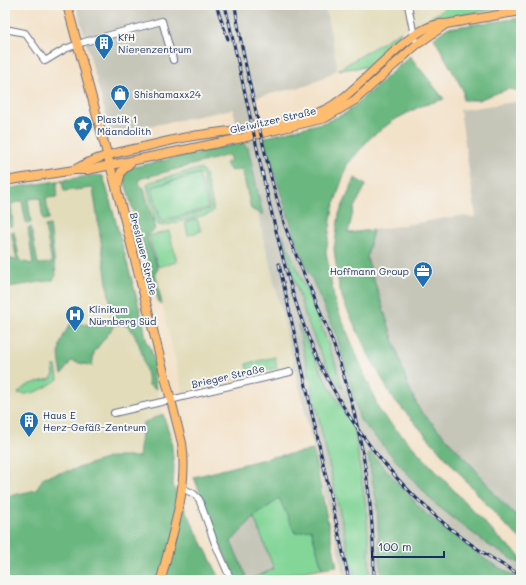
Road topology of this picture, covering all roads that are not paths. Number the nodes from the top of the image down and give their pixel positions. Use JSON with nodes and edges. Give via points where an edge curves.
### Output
{"nodes":[{"id":1,"x":67,"y":5,"type":"edge"},
{"id":2,"x":408,"y":5,"type":"edge"},
{"id":3,"x":521,"y":11,"type":"edge"},
{"id":4,"x":446,"y":24,"type":"junction"},
{"id":5,"x":5,"y":29,"type":"edge"},
{"id":6,"x":414,"y":36,"type":"junction"},
{"id":7,"x":418,"y":44,"type":"junction"},
{"id":8,"x":77,"y":45,"type":"junction"},
{"id":9,"x":173,"y":60,"type":"dead end"},
{"id":10,"x":107,"y":156,"type":"junction"},
{"id":11,"x":134,"y":160,"type":"junction"},
{"id":12,"x":109,"y":165,"type":"junction"},
{"id":13,"x":74,"y":170,"type":"junction"},
{"id":14,"x":5,"y":181,"type":"edge"},
{"id":15,"x":117,"y":188,"type":"junction"},
{"id":16,"x":290,"y":372,"type":"dead end"},
{"id":17,"x":171,"y":400,"type":"junction"},
{"id":18,"x":114,"y":413,"type":"dead end"},
{"id":19,"x":182,"y":488,"type":"junction"},
{"id":20,"x":161,"y":580,"type":"edge"},
{"id":21,"x":231,"y":580,"type":"edge"}],
"edges":[{"from":1,"to":8,"type":"main road","name":"Breslauer Straße"},
{"from":2,"to":6,"type":"street"},
{"from":3,"to":4,"type":"main road","name":"Gleiwitzer Straße"},
{"from":4,"to":6,"type":"main road","name":"Gleiwitzer Straße","via":[[437,24]]},
{"from":4,"to":7,"type":"main road","name":"Gleiwitzer Straße"},
{"from":5,"to":8,"type":"street","via":[[25,32],[45,61]]},
{"from":6,"to":7,"type":"street"},
{"from":6,"to":10,"type":"main road","name":"Gleiwitzer Straße","via":[[346,97],[322,111],[251,128],[188,137]]},
{"from":7,"to":11,"type":"main road","name":"Gleiwitzer Straße","via":[[355,100],[325,118],[263,134]]},
{"from":8,"to":9,"type":"street","via":[[162,22]]},
{"from":8,"to":10,"type":"main road","name":"Breslauer Straße"},
{"from":10,"to":12,"type":"main road","name":"Breslauer Straße"},
{"from":10,"to":13,"type":"main road","name":"Gleiwitzer Straße","via":[[86,162]]},
{"from":11,"to":12,"type":"main road","name":"Gleiwitzer Straße"},
{"from":11,"to":15,"type":"main road","via":[[122,170]]},
{"from":12,"to":13,"type":"main road","name":"Gleiwitzer Straße"},
{"from":12,"to":15,"type":"main road","name":"Breslauer Straße"},
{"from":13,"to":14,"type":"main road","name":"Gleiwitzer Straße"},
{"from":15,"to":17,"type":"main road","name":"Breslauer Straße"},
{"from":16,"to":17,"type":"street","name":"Brieger Straße"},
{"from":17,"to":18,"type":"street","name":"Brieger Straße"},
{"from":17,"to":19,"type":"main road","name":"Breslauer Straße","via":[[183,448]]},
{"from":19,"to":20,"type":"main road","name":"Breslauer Straße"},
{"from":19,"to":21,"type":"street","via":[[194,494],[199,500]]}]}
